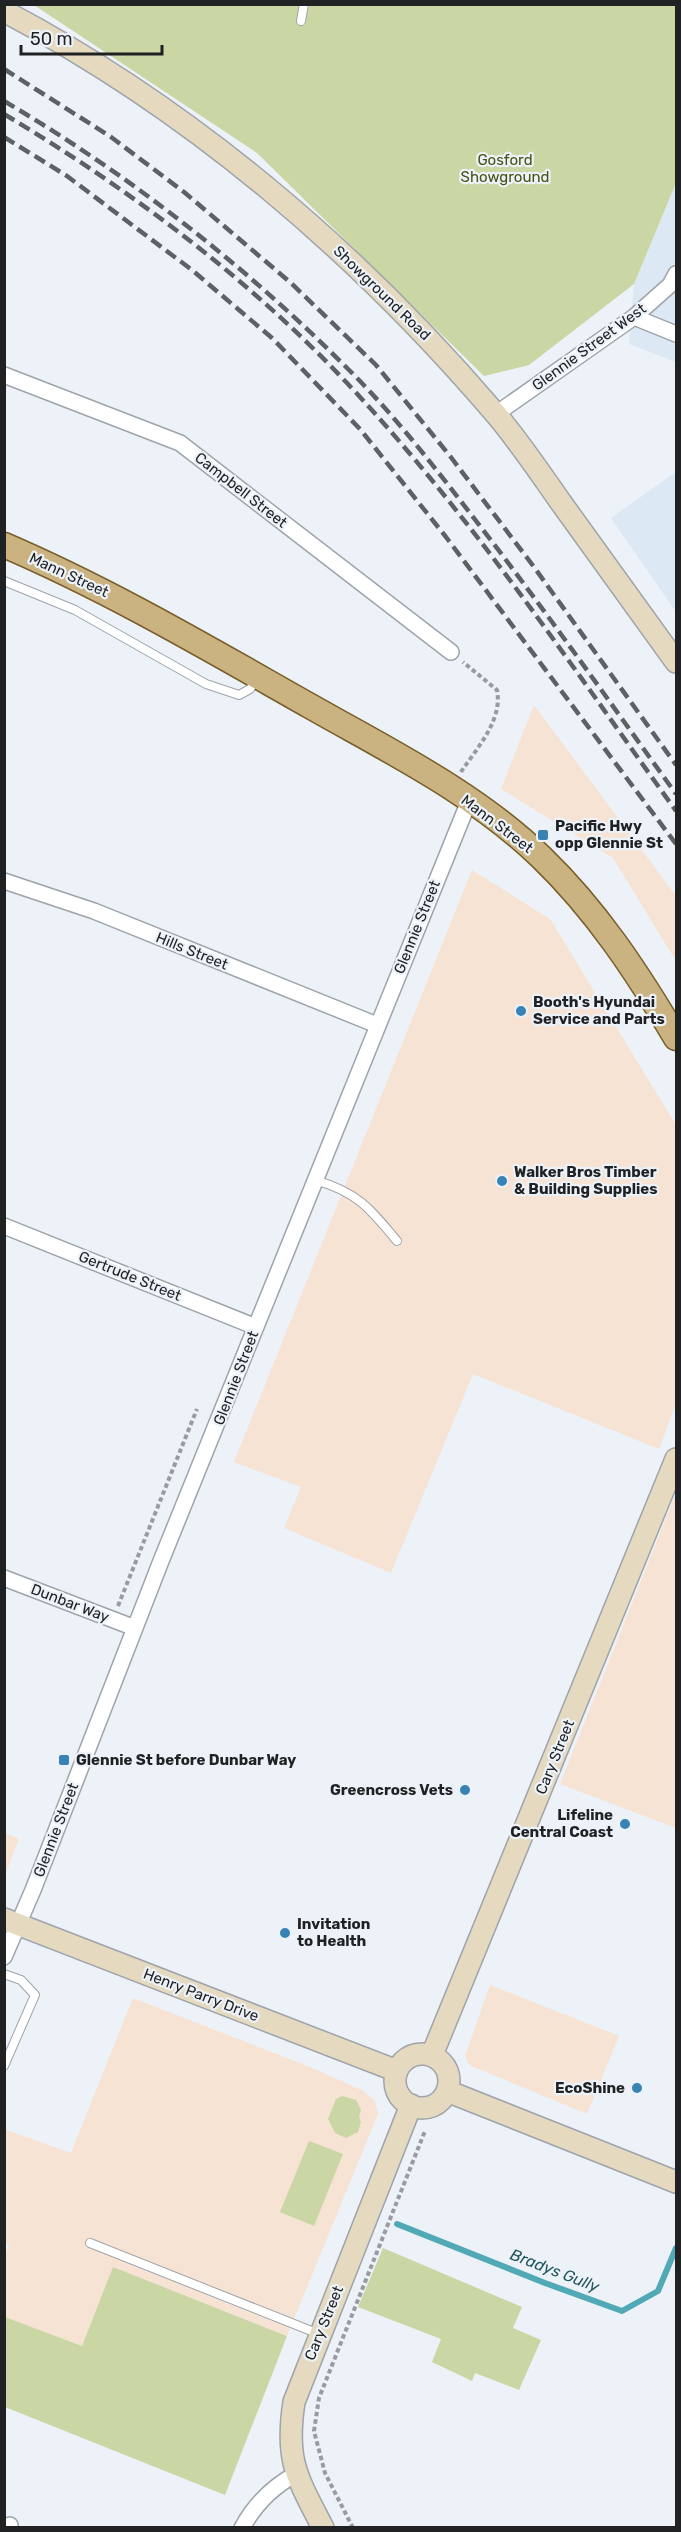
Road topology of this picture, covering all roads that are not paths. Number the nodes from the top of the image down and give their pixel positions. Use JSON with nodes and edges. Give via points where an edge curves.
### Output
{"nodes":[{"id":1,"x":304,"y":4,"type":"edge"},
{"id":2,"x":4,"y":11,"type":"edge"},
{"id":3,"x":301,"y":21,"type":"dead end"},
{"id":4,"x":676,"y":274,"type":"edge"},
{"id":5,"x":634,"y":317,"type":"junction"},
{"id":6,"x":676,"y":334,"type":"edge"},
{"id":7,"x":4,"y":375,"type":"edge"},
{"id":8,"x":496,"y":414,"type":"junction"},
{"id":9,"x":4,"y":545,"type":"edge"},
{"id":10,"x":4,"y":581,"type":"edge"},
{"id":11,"x":451,"y":652,"type":"road end"},
{"id":12,"x":676,"y":662,"type":"edge"},
{"id":13,"x":258,"y":676,"type":"junction"},
{"id":14,"x":459,"y":795,"type":"junction"},
{"id":15,"x":4,"y":881,"type":"edge"},
{"id":16,"x":377,"y":1025,"type":"junction"},
{"id":17,"x":676,"y":1038,"type":"edge"},
{"id":18,"x":315,"y":1180,"type":"junction"},
{"id":19,"x":4,"y":1226,"type":"edge"},
{"id":20,"x":397,"y":1241,"type":"dead end"},
{"id":21,"x":256,"y":1327,"type":"junction"},
{"id":22,"x":676,"y":1459,"type":"edge"},
{"id":23,"x":4,"y":1578,"type":"edge"},
{"id":24,"x":135,"y":1628,"type":"junction"},
{"id":25,"x":11,"y":1922,"type":"edge"},
{"id":26,"x":4,"y":1957,"type":"edge"},
{"id":27,"x":4,"y":1974,"type":"edge"},
{"id":28,"x":432,"y":2055,"type":"junction"},
{"id":29,"x":4,"y":2066,"type":"edge"},
{"id":30,"x":397,"y":2071,"type":"junction"},
{"id":31,"x":447,"y":2091,"type":"junction"},
{"id":32,"x":411,"y":2105,"type":"junction"},
{"id":33,"x":676,"y":2182,"type":"edge"},
{"id":34,"x":90,"y":2243,"type":"dead end"},
{"id":35,"x":320,"y":2334,"type":"junction"},
{"id":36,"x":296,"y":2474,"type":"junction"},
{"id":37,"x":242,"y":2528,"type":"edge"},
{"id":38,"x":323,"y":2528,"type":"edge"}],
"edges":[{"from":1,"to":3,"type":"lane"},
{"from":2,"to":8,"type":"street","name":"Showground Road","via":[[113,75],[243,168],[382,291]]},
{"from":4,"to":5,"type":"street","name":"Glennie Street West","via":[[670,285]]},
{"from":5,"to":6,"type":"street"},
{"from":5,"to":8,"type":"street","name":"Glennie Street West"},
{"from":7,"to":11,"type":"street","name":"Campbell Street","via":[[180,443]]},
{"from":8,"to":12,"type":"street","name":"Showground Road"},
{"from":9,"to":13,"type":"main road","name":"Mann Street","via":[[92,585]]},
{"from":10,"to":13,"type":"lane","name":"Mann Street","via":[[75,610],[214,687],[240,695],[250,689]]},
{"from":13,"to":14,"type":"main road","name":"Mann Street"},
{"from":14,"to":16,"type":"street","name":"Glennie Street"},
{"from":14,"to":17,"type":"main road","name":"Mann Street","via":[[523,842],[573,889],[607,929]]},
{"from":15,"to":16,"type":"street","name":"Hills Street","via":[[94,911]]},
{"from":16,"to":18,"type":"street","name":"Glennie Street"},
{"from":18,"to":20,"type":"lane","via":[[339,1187],[370,1208]]},
{"from":18,"to":21,"type":"street","name":"Glennie Street"},
{"from":19,"to":21,"type":"street","name":"Gertrude Street"},
{"from":21,"to":24,"type":"street","name":"Glennie Street"},
{"from":22,"to":28,"type":"street","name":"Cary Street"},
{"from":23,"to":24,"type":"street","name":"Dunbar Way"},
{"from":24,"to":25,"type":"street","name":"Glennie Street"},
{"from":25,"to":26,"type":"street","name":"Glennie Street"},
{"from":25,"to":30,"type":"street","name":"Henry Parry Drive"},
{"from":27,"to":29,"type":"lane","via":[[21,1980],[35,1995]]},
{"from":28,"to":30,"type":"street","via":[[415,2054]]},
{"from":28,"to":31,"type":"street","via":[[445,2067]]},
{"from":30,"to":32,"type":"street","via":[[399,2095]]},
{"from":31,"to":32,"type":"street","via":[[428,2107]]},
{"from":31,"to":33,"type":"street"},
{"from":32,"to":35,"type":"street","name":"Cary Street"},
{"from":34,"to":35,"type":"lane"},
{"from":35,"to":36,"type":"street","name":"Cary Street","via":[[294,2402],[290,2451]]},
{"from":36,"to":37,"type":"street","via":[[265,2495],[252,2508]]},
{"from":36,"to":38,"type":"street","name":"Cary Street"}]}
